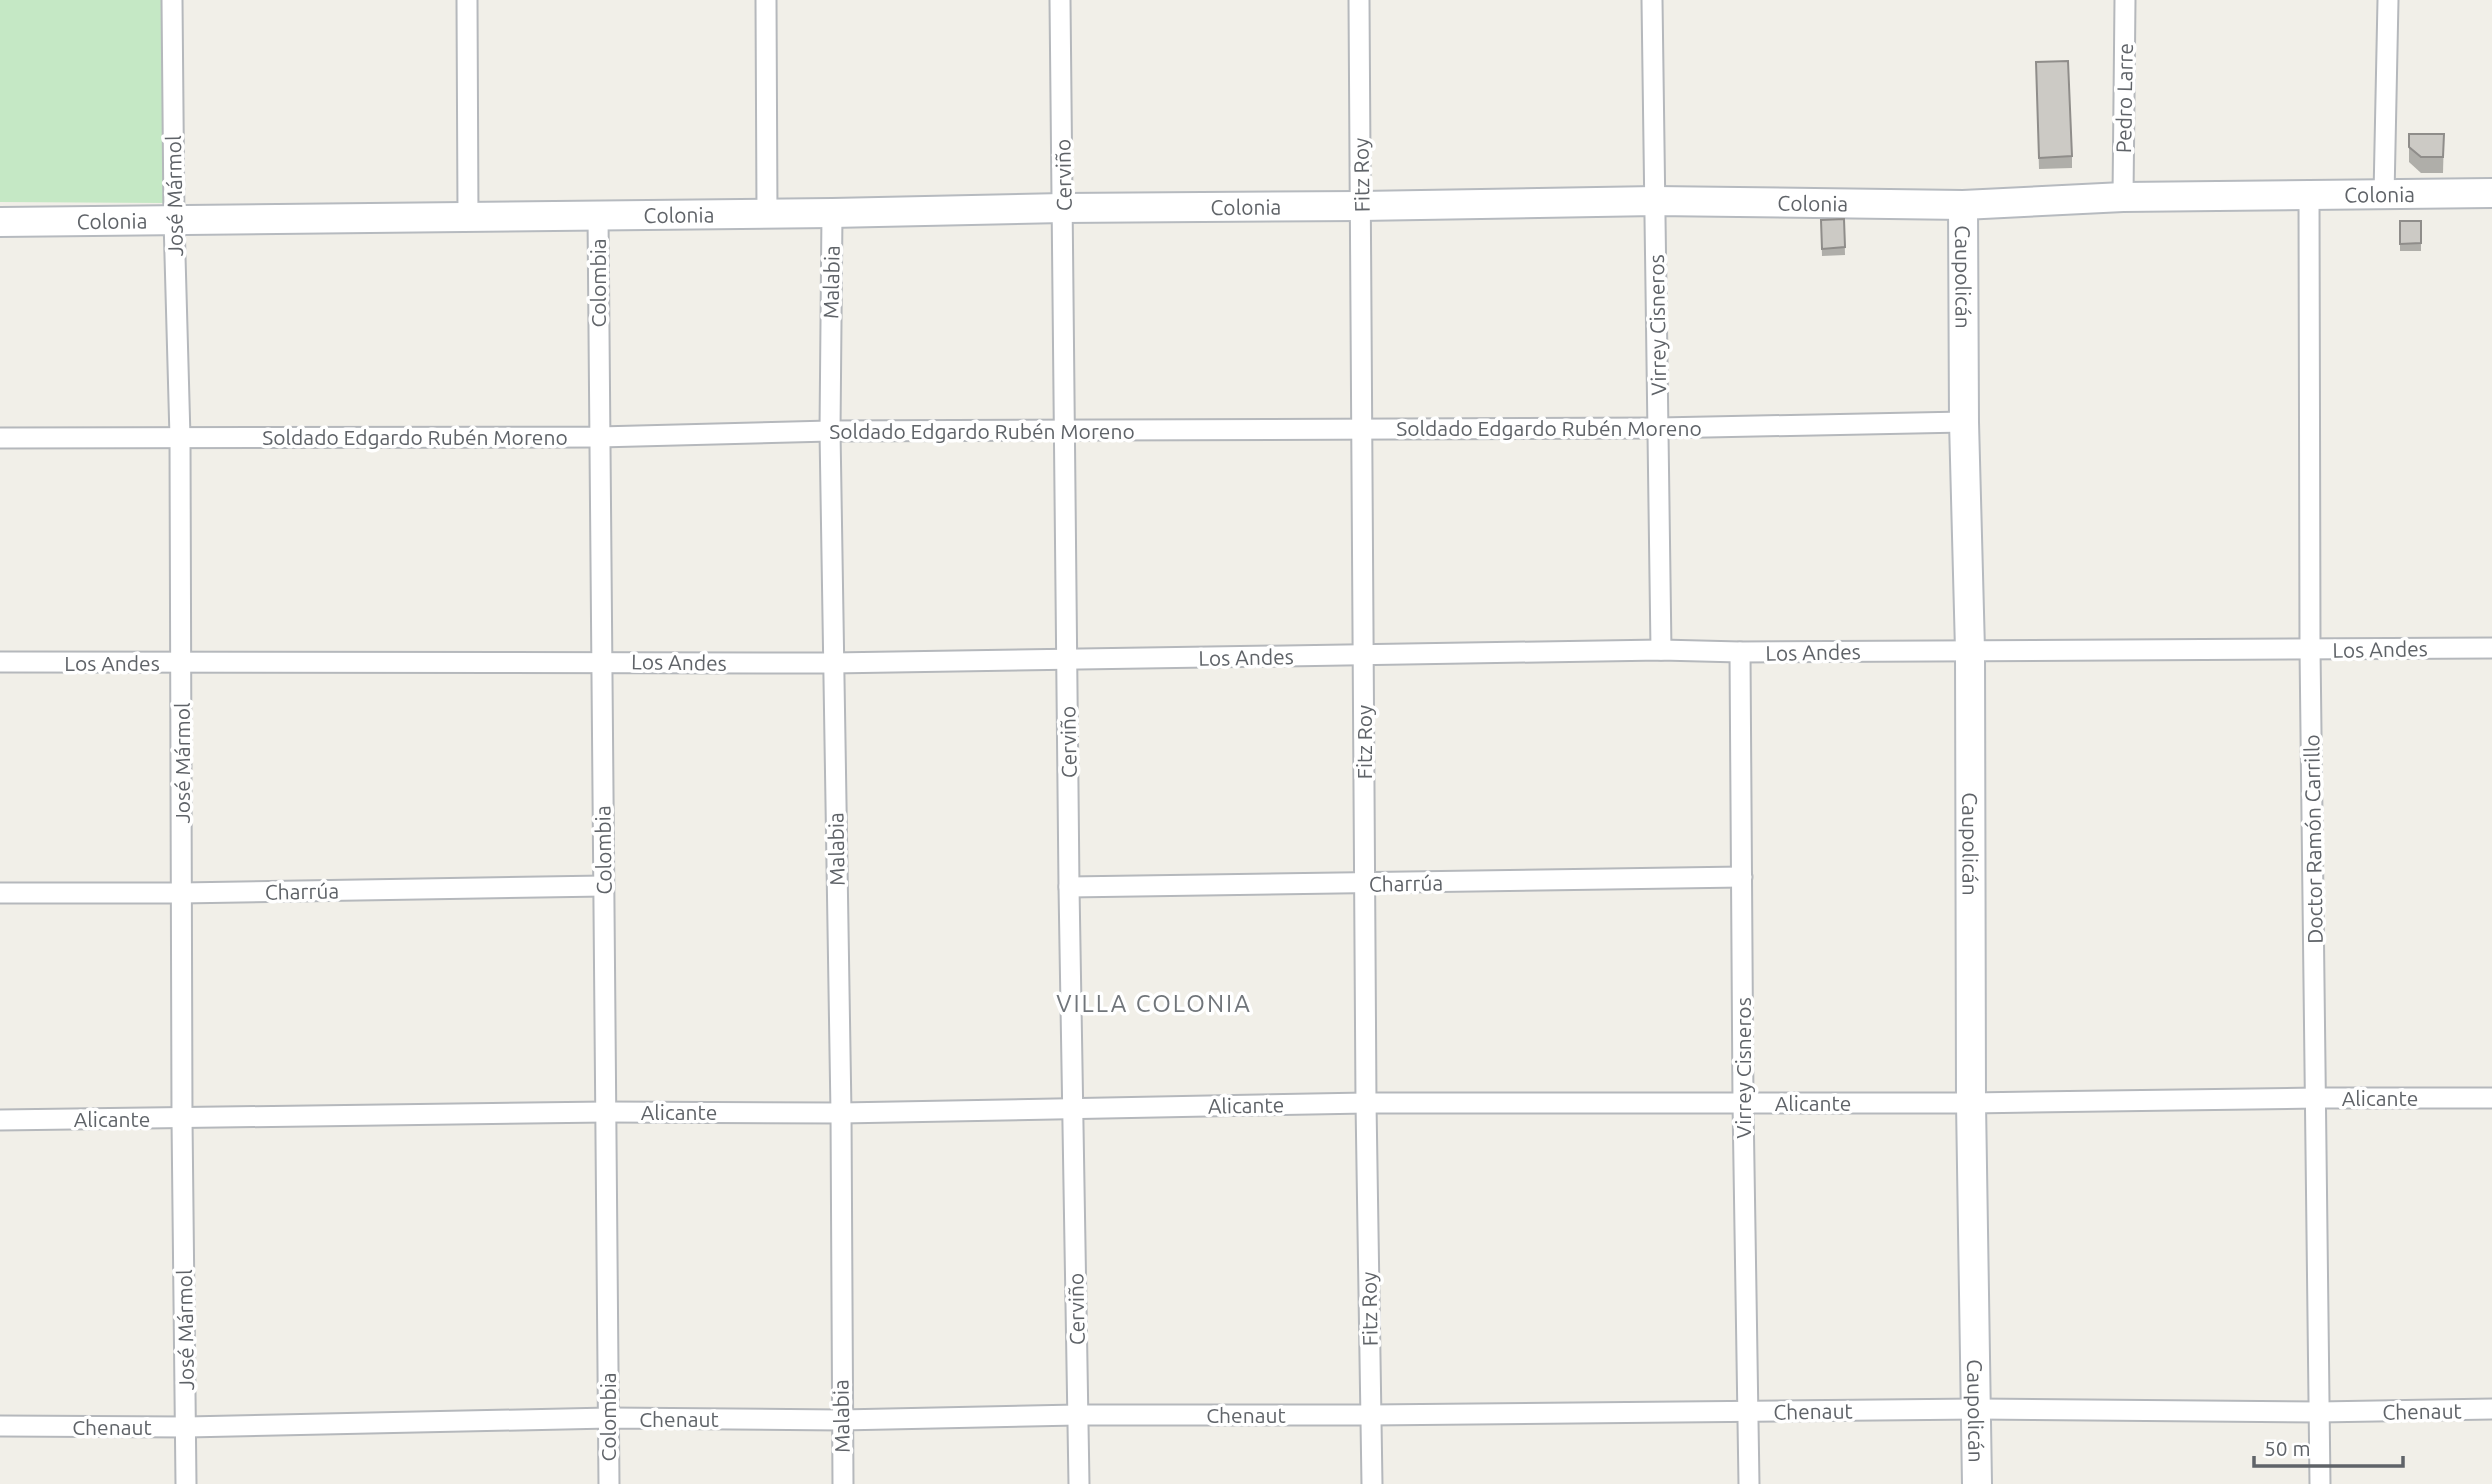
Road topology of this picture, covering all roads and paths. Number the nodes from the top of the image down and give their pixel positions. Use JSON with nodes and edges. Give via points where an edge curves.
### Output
{"nodes":[{"id":1,"x":172,"y":0,"type":"edge"},
{"id":2,"x":467,"y":0,"type":"edge"},
{"id":3,"x":766,"y":0,"type":"edge"},
{"id":4,"x":1060,"y":0,"type":"edge"},
{"id":5,"x":1359,"y":0,"type":"edge"},
{"id":6,"x":1652,"y":0,"type":"edge"},
{"id":7,"x":2125,"y":0,"type":"edge"},
{"id":8,"x":2388,"y":0,"type":"edge"},
{"id":9,"x":2492,"y":193,"type":"edge"},
{"id":10,"x":2309,"y":194,"type":"junction"},
{"id":11,"x":2384,"y":195,"type":"junction"},
{"id":12,"x":2123,"y":197,"type":"junction"},
{"id":13,"x":1655,"y":201,"type":"junction"},
{"id":14,"x":1963,"y":205,"type":"junction"},
{"id":15,"x":1361,"y":206,"type":"junction"},
{"id":16,"x":1063,"y":208,"type":"junction"},
{"id":17,"x":767,"y":213,"type":"junction"},
{"id":18,"x":832,"y":213,"type":"junction"},
{"id":19,"x":598,"y":216,"type":"junction"},
{"id":20,"x":468,"y":217,"type":"junction"},
{"id":21,"x":174,"y":220,"type":"junction"},
{"id":22,"x":0,"y":222,"type":"edge"},
{"id":23,"x":1964,"y":422,"type":"junction"},
{"id":24,"x":1659,"y":428,"type":"junction"},
{"id":25,"x":1362,"y":429,"type":"junction"},
{"id":26,"x":830,"y":431,"type":"junction"},
{"id":27,"x":1066,"y":431,"type":"junction"},
{"id":28,"x":180,"y":437,"type":"junction"},
{"id":29,"x":599,"y":437,"type":"junction"},
{"id":30,"x":0,"y":438,"type":"edge"},
{"id":31,"x":2492,"y":648,"type":"edge"},
{"id":32,"x":2310,"y":649,"type":"junction"},
{"id":33,"x":1661,"y":650,"type":"junction"},
{"id":34,"x":1970,"y":650,"type":"junction"},
{"id":35,"x":1740,"y":652,"type":"junction"},
{"id":36,"x":1364,"y":655,"type":"junction"},
{"id":37,"x":1067,"y":660,"type":"junction"},
{"id":38,"x":600,"y":661,"type":"junction"},
{"id":39,"x":0,"y":662,"type":"edge"},
{"id":40,"x":182,"y":663,"type":"junction"},
{"id":41,"x":832,"y":663,"type":"junction"},
{"id":42,"x":1742,"y":877,"type":"junction"},
{"id":43,"x":1364,"y":884,"type":"junction"},
{"id":44,"x":604,"y":886,"type":"junction"},
{"id":45,"x":1069,"y":887,"type":"junction"},
{"id":46,"x":0,"y":893,"type":"edge"},
{"id":47,"x":181,"y":893,"type":"junction"},
{"id":48,"x":2316,"y":1098,"type":"junction"},
{"id":49,"x":2492,"y":1098,"type":"edge"},
{"id":50,"x":1366,"y":1103,"type":"junction"},
{"id":51,"x":1743,"y":1103,"type":"junction"},
{"id":52,"x":1970,"y":1103,"type":"junction"},
{"id":53,"x":1073,"y":1108,"type":"junction"},
{"id":54,"x":606,"y":1112,"type":"junction"},
{"id":55,"x":841,"y":1113,"type":"junction"},
{"id":56,"x":182,"y":1119,"type":"junction"},
{"id":57,"x":0,"y":1120,"type":"edge"},
{"id":58,"x":1977,"y":1409,"type":"junction"},
{"id":59,"x":2492,"y":1409,"type":"edge"},
{"id":60,"x":1746,"y":1412,"type":"junction"},
{"id":61,"x":2319,"y":1412,"type":"junction"},
{"id":62,"x":1077,"y":1415,"type":"junction"},
{"id":63,"x":1370,"y":1415,"type":"junction"},
{"id":64,"x":609,"y":1418,"type":"junction"},
{"id":65,"x":841,"y":1420,"type":"junction"},
{"id":66,"x":0,"y":1426,"type":"edge"},
{"id":67,"x":187,"y":1427,"type":"junction"},
{"id":68,"x":186,"y":1484,"type":"edge"},
{"id":69,"x":608,"y":1484,"type":"edge"},
{"id":70,"x":843,"y":1484,"type":"edge"},
{"id":71,"x":1079,"y":1484,"type":"edge"},
{"id":72,"x":1372,"y":1484,"type":"edge"},
{"id":73,"x":1749,"y":1484,"type":"edge"},
{"id":74,"x":1977,"y":1484,"type":"edge"},
{"id":75,"x":2320,"y":1484,"type":"edge"}],
"edges":[{"from":1,"to":21,"type":"street","name":"José Mármol"},
{"from":2,"to":20,"type":"street"},
{"from":3,"to":17,"type":"street"},
{"from":4,"to":16,"type":"street","name":"Cerviño"},
{"from":5,"to":15,"type":"street","name":"Fitz Roy"},
{"from":6,"to":13,"type":"street","name":"Virrey Cisneros"},
{"from":7,"to":12,"type":"street","name":"Pedro Larre"},
{"from":8,"to":11,"type":"street"},
{"from":9,"to":11,"type":"street","name":"Colonia"},
{"from":10,"to":11,"type":"street","name":"Colonia"},
{"from":10,"to":12,"type":"street","name":"Colonia"},
{"from":10,"to":32,"type":"street","name":"Doctor Ramón Carrillo"},
{"from":12,"to":14,"type":"street","name":"Colonia"},
{"from":13,"to":14,"type":"street","name":"Colonia"},
{"from":13,"to":15,"type":"street","name":"Colonia"},
{"from":13,"to":24,"type":"street","name":"Virrey Cisneros"},
{"from":14,"to":23,"type":"street","name":"Caupolicán"},
{"from":15,"to":16,"type":"street","name":"Colonia"},
{"from":15,"to":25,"type":"street","name":"Fitz Roy"},
{"from":16,"to":18,"type":"street","name":"Colonia"},
{"from":16,"to":27,"type":"street","name":"Cerviño"},
{"from":17,"to":18,"type":"street","name":"Colonia"},
{"from":17,"to":19,"type":"street","name":"Colonia"},
{"from":18,"to":26,"type":"street","name":"Malabia"},
{"from":19,"to":20,"type":"street","name":"Colonia"},
{"from":19,"to":29,"type":"street","name":"Colombia"},
{"from":20,"to":21,"type":"street","name":"Colonia"},
{"from":21,"to":22,"type":"street","name":"Colonia"},
{"from":21,"to":28,"type":"street","name":"José Mármol"},
{"from":23,"to":24,"type":"street","name":"Soldado Edgardo Rubén Moreno"},
{"from":23,"to":34,"type":"street","name":"Caupolicán"},
{"from":24,"to":25,"type":"street","name":"Soldado Edgardo Rubén Moreno"},
{"from":24,"to":33,"type":"street","name":"Virrey Cisneros"},
{"from":25,"to":27,"type":"street","name":"Soldado Edgardo Rubén Moreno"},
{"from":25,"to":36,"type":"street","name":"Fitz Roy"},
{"from":26,"to":27,"type":"street","name":"Soldado Edgardo Rubén Moreno"},
{"from":26,"to":29,"type":"street","name":"Soldado Edgardo Rubén Moreno"},
{"from":26,"to":41,"type":"street","name":"Malabia"},
{"from":27,"to":37,"type":"street","name":"Cerviño"},
{"from":28,"to":29,"type":"street","name":"Soldado Edgardo Rubén Moreno"},
{"from":28,"to":30,"type":"street","name":"Soldado Edgardo Rubén Moreno"},
{"from":28,"to":40,"type":"street","name":"José Mármol"},
{"from":29,"to":38,"type":"street","name":"Colombia"},
{"from":31,"to":32,"type":"street","name":"Los Andes"},
{"from":32,"to":34,"type":"street","name":"Los Andes"},
{"from":32,"to":48,"type":"street","name":"Doctor Ramón Carrillo"},
{"from":33,"to":35,"type":"street","name":"Los Andes"},
{"from":33,"to":36,"type":"street","name":"Los Andes"},
{"from":34,"to":35,"type":"street","name":"Los Andes"},
{"from":34,"to":52,"type":"street","name":"Caupolicán"},
{"from":35,"to":42,"type":"street","name":"Virrey Cisneros"},
{"from":36,"to":37,"type":"street","name":"Los Andes"},
{"from":36,"to":43,"type":"street","name":"Fitz Roy"},
{"from":37,"to":41,"type":"street","name":"Los Andes"},
{"from":37,"to":45,"type":"street","name":"Cerviño"},
{"from":38,"to":40,"type":"street","name":"Los Andes"},
{"from":38,"to":41,"type":"street","name":"Los Andes"},
{"from":38,"to":44,"type":"street","name":"Colombia"},
{"from":39,"to":40,"type":"street","name":"Los Andes"},
{"from":40,"to":47,"type":"street","name":"José Mármol"},
{"from":41,"to":55,"type":"street","name":"Malabia"},
{"from":42,"to":43,"type":"street","name":"Charrúa"},
{"from":42,"to":51,"type":"street","name":"Virrey Cisneros"},
{"from":43,"to":45,"type":"street","name":"Charrúa"},
{"from":43,"to":50,"type":"street","name":"Fitz Roy"},
{"from":44,"to":47,"type":"street","name":"Charrúa"},
{"from":44,"to":54,"type":"street","name":"Colombia"},
{"from":45,"to":53,"type":"street","name":"Cerviño"},
{"from":46,"to":47,"type":"street","name":"Charrúa"},
{"from":47,"to":56,"type":"street","name":"José Mármol"},
{"from":48,"to":49,"type":"street","name":"Alicante"},
{"from":48,"to":52,"type":"street","name":"Alicante"},
{"from":48,"to":61,"type":"street","name":"Doctor Ramón Carrillo"},
{"from":50,"to":51,"type":"street","name":"Alicante"},
{"from":50,"to":53,"type":"street","name":"Alicante"},
{"from":50,"to":63,"type":"street","name":"Fitz Roy"},
{"from":51,"to":52,"type":"street","name":"Alicante"},
{"from":51,"to":60,"type":"street","name":"Virrey Cisneros"},
{"from":52,"to":58,"type":"street","name":"Caupolicán"},
{"from":53,"to":55,"type":"street","name":"Alicante"},
{"from":53,"to":62,"type":"street","name":"Cerviño"},
{"from":54,"to":55,"type":"street","name":"Alicante"},
{"from":54,"to":56,"type":"street","name":"Alicante"},
{"from":54,"to":64,"type":"street","name":"Colombia"},
{"from":55,"to":65,"type":"street","name":"Malabia"},
{"from":56,"to":57,"type":"street","name":"Alicante"},
{"from":56,"to":67,"type":"street","name":"José Mármol"},
{"from":58,"to":60,"type":"street","name":"Chenaut"},
{"from":58,"to":61,"type":"street","name":"Chenaut"},
{"from":58,"to":74,"type":"street","name":"Caupolicán"},
{"from":59,"to":61,"type":"street","name":"Chenaut"},
{"from":60,"to":63,"type":"street","name":"Chenaut"},
{"from":60,"to":73,"type":"street","name":"Virrey Cisneros"},
{"from":61,"to":75,"type":"street","name":"Doctor Ramón Carrillo"},
{"from":62,"to":63,"type":"street","name":"Chenaut"},
{"from":62,"to":65,"type":"street","name":"Chenaut"},
{"from":62,"to":71,"type":"street","name":"Cerviño"},
{"from":63,"to":72,"type":"street","name":"Fitz Roy"},
{"from":64,"to":65,"type":"street","name":"Chenaut"},
{"from":64,"to":67,"type":"street","name":"Chenaut"},
{"from":64,"to":69,"type":"street","name":"Colombia"},
{"from":65,"to":70,"type":"street","name":"Malabia"},
{"from":66,"to":67,"type":"street","name":"Chenaut"},
{"from":67,"to":68,"type":"street","name":"José Mármol"}]}
